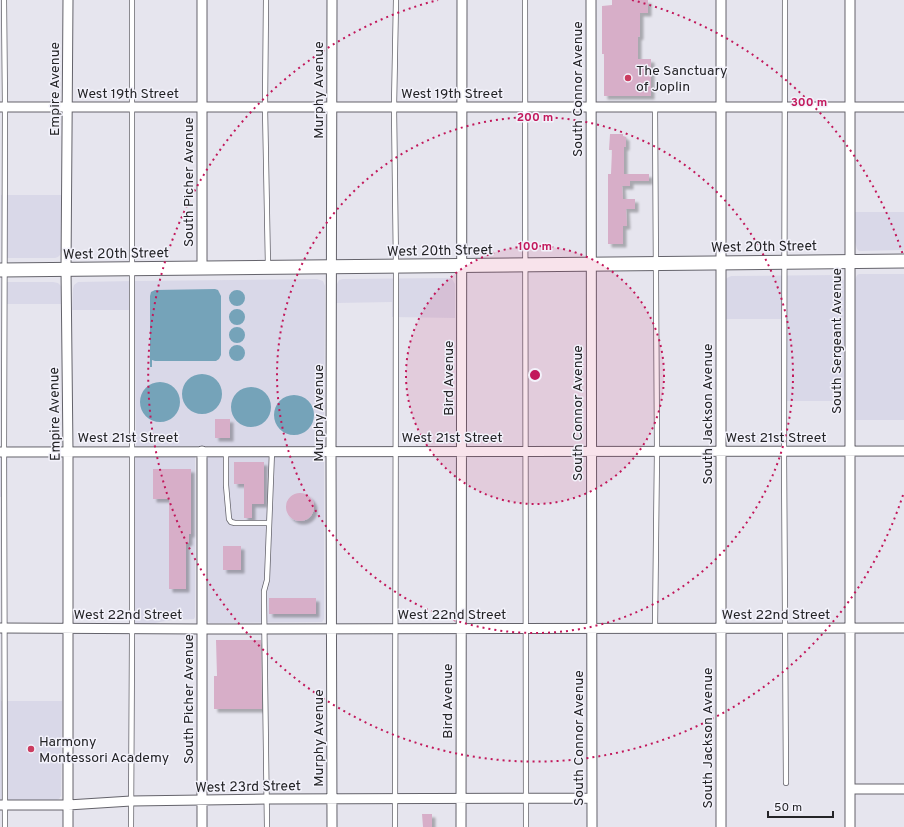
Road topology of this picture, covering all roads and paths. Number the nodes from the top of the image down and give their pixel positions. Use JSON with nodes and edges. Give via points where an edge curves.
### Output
{"nodes":[{"id":1,"x":4,"y":0,"type":"edge"},
{"id":2,"x":68,"y":0,"type":"edge"},
{"id":3,"x":132,"y":0,"type":"edge"},
{"id":4,"x":202,"y":0,"type":"edge"},
{"id":5,"x":266,"y":0,"type":"edge"},
{"id":6,"x":332,"y":0,"type":"edge"},
{"id":7,"x":396,"y":0,"type":"edge"},
{"id":8,"x":462,"y":0,"type":"edge"},
{"id":9,"x":525,"y":0,"type":"edge"},
{"id":10,"x":591,"y":0,"type":"edge"},
{"id":11,"x":721,"y":0,"type":"edge"},
{"id":12,"x":785,"y":0,"type":"edge"},
{"id":13,"x":850,"y":0,"type":"edge"},
{"id":14,"x":2,"y":107,"type":"edge"},
{"id":15,"x":68,"y":107,"type":"junction"},
{"id":16,"x":132,"y":107,"type":"junction"},
{"id":17,"x":202,"y":107,"type":"junction"},
{"id":18,"x":265,"y":107,"type":"junction"},
{"id":19,"x":332,"y":107,"type":"junction"},
{"id":20,"x":394,"y":107,"type":"junction"},
{"id":21,"x":462,"y":107,"type":"junction"},
{"id":22,"x":526,"y":107,"type":"junction"},
{"id":23,"x":591,"y":107,"type":"junction"},
{"id":24,"x":655,"y":107,"type":"junction"},
{"id":25,"x":721,"y":107,"type":"junction"},
{"id":26,"x":785,"y":107,"type":"junction"},
{"id":27,"x":850,"y":107,"type":"junction"},
{"id":28,"x":904,"y":107,"type":"edge"},
{"id":29,"x":904,"y":261,"type":"edge"},
{"id":30,"x":785,"y":262,"type":"junction"},
{"id":31,"x":850,"y":262,"type":"junction"},
{"id":32,"x":656,"y":263,"type":"junction"},
{"id":33,"x":720,"y":263,"type":"junction"},
{"id":34,"x":591,"y":264,"type":"junction"},
{"id":35,"x":462,"y":265,"type":"junction"},
{"id":36,"x":526,"y":265,"type":"junction"},
{"id":37,"x":396,"y":266,"type":"junction"},
{"id":38,"x":268,"y":267,"type":"junction"},
{"id":39,"x":332,"y":267,"type":"junction"},
{"id":40,"x":202,"y":268,"type":"junction"},
{"id":41,"x":66,"y":269,"type":"junction"},
{"id":42,"x":133,"y":269,"type":"junction"},
{"id":43,"x":2,"y":270,"type":"edge"},
{"id":44,"x":68,"y":451,"type":"junction"},
{"id":45,"x":132,"y":451,"type":"junction"},
{"id":46,"x":202,"y":451,"type":"junction"},
{"id":47,"x":272,"y":451,"type":"junction"},
{"id":48,"x":331,"y":451,"type":"junction"},
{"id":49,"x":396,"y":451,"type":"junction"},
{"id":50,"x":462,"y":451,"type":"junction"},
{"id":51,"x":721,"y":451,"type":"junction"},
{"id":52,"x":784,"y":451,"type":"junction"},
{"id":53,"x":850,"y":451,"type":"junction"},
{"id":54,"x":904,"y":451,"type":"edge"},
{"id":55,"x":2,"y":452,"type":"edge"},
{"id":56,"x":226,"y":452,"type":"junction"},
{"id":57,"x":526,"y":452,"type":"junction"},
{"id":58,"x":591,"y":452,"type":"junction"},
{"id":59,"x":657,"y":452,"type":"junction"},
{"id":60,"x":269,"y":523,"type":"junction"},
{"id":61,"x":2,"y":628,"type":"edge"},
{"id":62,"x":68,"y":628,"type":"junction"},
{"id":63,"x":132,"y":628,"type":"junction"},
{"id":64,"x":264,"y":628,"type":"junction"},
{"id":65,"x":396,"y":628,"type":"junction"},
{"id":66,"x":462,"y":628,"type":"junction"},
{"id":67,"x":526,"y":628,"type":"junction"},
{"id":68,"x":591,"y":628,"type":"junction"},
{"id":69,"x":655,"y":628,"type":"junction"},
{"id":70,"x":721,"y":628,"type":"junction"},
{"id":71,"x":786,"y":628,"type":"junction"},
{"id":72,"x":850,"y":628,"type":"junction"},
{"id":73,"x":904,"y":628,"type":"edge"},
{"id":74,"x":202,"y":629,"type":"junction"},
{"id":75,"x":332,"y":629,"type":"junction"},
{"id":76,"x":786,"y":783,"type":"dead end"},
{"id":77,"x":850,"y":789,"type":"junction"},
{"id":78,"x":904,"y":789,"type":"edge"},
{"id":79,"x":394,"y":798,"type":"junction"},
{"id":80,"x":461,"y":798,"type":"junction"},
{"id":81,"x":526,"y":798,"type":"junction"},
{"id":82,"x":592,"y":798,"type":"junction"},
{"id":83,"x":267,"y":799,"type":"junction"},
{"id":84,"x":332,"y":799,"type":"junction"},
{"id":85,"x":131,"y":801,"type":"junction"},
{"id":86,"x":201,"y":801,"type":"junction"},
{"id":87,"x":2,"y":805,"type":"edge"},
{"id":88,"x":68,"y":805,"type":"junction"},
{"id":89,"x":5,"y":827,"type":"edge"},
{"id":90,"x":68,"y":827,"type":"edge"},
{"id":91,"x":131,"y":827,"type":"edge"},
{"id":92,"x":202,"y":827,"type":"edge"},
{"id":93,"x":267,"y":827,"type":"edge"},
{"id":94,"x":332,"y":827,"type":"edge"},
{"id":95,"x":394,"y":827,"type":"edge"},
{"id":96,"x":461,"y":827,"type":"edge"},
{"id":97,"x":526,"y":827,"type":"edge"},
{"id":98,"x":592,"y":827,"type":"edge"},
{"id":99,"x":721,"y":827,"type":"edge"},
{"id":100,"x":850,"y":827,"type":"edge"}],
"edges":[{"from":1,"to":14,"type":"lane"},
{"from":2,"to":15,"type":"street","name":"Empire Avenue"},
{"from":3,"to":16,"type":"lane"},
{"from":4,"to":17,"type":"street","name":"South Picher Avenue"},
{"from":5,"to":18,"type":"lane"},
{"from":6,"to":19,"type":"street","name":"Murphy Avenue"},
{"from":7,"to":20,"type":"lane"},
{"from":8,"to":21,"type":"street","name":"Bird Avenue"},
{"from":9,"to":22,"type":"lane"},
{"from":10,"to":23,"type":"street","name":"South Connor Avenue"},
{"from":11,"to":25,"type":"street","name":"South Jackson Avenue"},
{"from":12,"to":26,"type":"lane"},
{"from":13,"to":27,"type":"street","name":"South Sergeant Avenue"},
{"from":14,"to":15,"type":"street","name":"West 19th Street"},
{"from":14,"to":43,"type":"lane"},
{"from":15,"to":16,"type":"street","name":"West 19th Street"},
{"from":15,"to":41,"type":"street","name":"Empire Avenue"},
{"from":16,"to":17,"type":"street","name":"West 19th Street"},
{"from":16,"to":42,"type":"lane"},
{"from":17,"to":18,"type":"street","name":"West 19th Street"},
{"from":17,"to":40,"type":"street","name":"South Picher Avenue"},
{"from":18,"to":19,"type":"street","name":"West 19th Street"},
{"from":18,"to":38,"type":"lane"},
{"from":19,"to":20,"type":"street","name":"West 19th Street"},
{"from":19,"to":39,"type":"street","name":"Murphy Avenue"},
{"from":20,"to":21,"type":"street","name":"West 19th Street"},
{"from":20,"to":37,"type":"lane"},
{"from":21,"to":22,"type":"street","name":"West 19th Street"},
{"from":21,"to":35,"type":"street","name":"Bird Avenue"},
{"from":22,"to":23,"type":"street","name":"West 19th Street"},
{"from":22,"to":36,"type":"lane"},
{"from":23,"to":24,"type":"street","name":"West 19th Street"},
{"from":23,"to":34,"type":"street","name":"South Connor Avenue"},
{"from":24,"to":25,"type":"street","name":"West 19th Street"},
{"from":24,"to":32,"type":"lane"},
{"from":25,"to":26,"type":"street","name":"West 19th Street"},
{"from":25,"to":33,"type":"street","name":"South Jackson Avenue"},
{"from":26,"to":27,"type":"street","name":"West 19th Street"},
{"from":26,"to":30,"type":"lane"},
{"from":27,"to":28,"type":"street","name":"West 19th Street"},
{"from":27,"to":31,"type":"street","name":"South Sergeant Avenue"},
{"from":29,"to":31,"type":"main road","name":"West 20th Street"},
{"from":30,"to":31,"type":"main road","name":"West 20th Street"},
{"from":30,"to":33,"type":"main road","name":"West 20th Street"},
{"from":30,"to":52,"type":"lane"},
{"from":31,"to":53,"type":"street","name":"South Sergeant Avenue"},
{"from":32,"to":33,"type":"main road","name":"West 20th Street"},
{"from":32,"to":34,"type":"main road","name":"West 20th Street"},
{"from":32,"to":59,"type":"lane"},
{"from":33,"to":51,"type":"street","name":"South Jackson Avenue"},
{"from":34,"to":36,"type":"main road","name":"West 20th Street"},
{"from":34,"to":58,"type":"street","name":"South Connor Avenue"},
{"from":35,"to":36,"type":"main road","name":"West 20th Street"},
{"from":35,"to":37,"type":"main road","name":"West 20th Street"},
{"from":35,"to":50,"type":"street","name":"Bird Avenue"},
{"from":36,"to":57,"type":"lane"},
{"from":37,"to":39,"type":"main road","name":"West 20th Street"},
{"from":37,"to":49,"type":"lane"},
{"from":38,"to":39,"type":"main road","name":"West 20th Street"},
{"from":38,"to":40,"type":"main road","name":"West 20th Street"},
{"from":39,"to":48,"type":"street","name":"Murphy Avenue"},
{"from":40,"to":42,"type":"main road","name":"West 20th Street"},
{"from":41,"to":42,"type":"main road","name":"West 20th Street"},
{"from":41,"to":43,"type":"main road","name":"West 20th Street"},
{"from":41,"to":44,"type":"street","name":"Empire Avenue"},
{"from":42,"to":45,"type":"lane"},
{"from":43,"to":55,"type":"lane"},
{"from":44,"to":45,"type":"street","name":"West 21st Street"},
{"from":44,"to":55,"type":"street","name":"West 21st Street"},
{"from":44,"to":62,"type":"street","name":"Empire Avenue"},
{"from":45,"to":46,"type":"street","name":"West 21st Street"},
{"from":45,"to":63,"type":"lane"},
{"from":46,"to":56,"type":"street","name":"West 21st Street"},
{"from":46,"to":74,"type":"street","name":"South Picher Avenue"},
{"from":47,"to":48,"type":"street","name":"West 21st Street"},
{"from":47,"to":56,"type":"street","name":"West 21st Street"},
{"from":47,"to":60,"type":"lane"},
{"from":48,"to":49,"type":"street","name":"West 21st Street"},
{"from":48,"to":75,"type":"street","name":"Murphy Avenue"},
{"from":49,"to":50,"type":"street","name":"West 21st Street"},
{"from":49,"to":65,"type":"lane"},
{"from":50,"to":57,"type":"street","name":"West 21st Street"},
{"from":50,"to":66,"type":"street","name":"Bird Avenue"},
{"from":51,"to":52,"type":"street","name":"West 21st Street"},
{"from":51,"to":59,"type":"street","name":"West 21st Street"},
{"from":51,"to":70,"type":"street","name":"South Jackson Avenue"},
{"from":52,"to":53,"type":"street","name":"West 21st Street"},
{"from":52,"to":71,"type":"lane"},
{"from":53,"to":54,"type":"street","name":"West 21st Street"},
{"from":53,"to":72,"type":"street","name":"South Sergeant Avenue"},
{"from":55,"to":61,"type":"lane"},
{"from":56,"to":60,"type":"lane","via":[[229,519],[236,523]]},
{"from":57,"to":58,"type":"street","name":"West 21st Street"},
{"from":57,"to":67,"type":"lane"},
{"from":58,"to":59,"type":"street","name":"West 21st Street"},
{"from":58,"to":68,"type":"street","name":"South Connor Avenue"},
{"from":59,"to":69,"type":"lane"},
{"from":60,"to":64,"type":"lane"},
{"from":61,"to":62,"type":"street","name":"West 22nd Street"},
{"from":61,"to":87,"type":"lane"},
{"from":62,"to":63,"type":"street","name":"West 22nd Street"},
{"from":62,"to":88,"type":"street","name":"Empire Avenue"},
{"from":63,"to":74,"type":"street","name":"West 22nd Street"},
{"from":63,"to":85,"type":"lane"},
{"from":64,"to":74,"type":"street","name":"West 22nd Street"},
{"from":64,"to":75,"type":"street","name":"West 22nd Street"},
{"from":64,"to":83,"type":"lane"},
{"from":65,"to":66,"type":"street","name":"West 22nd Street"},
{"from":65,"to":75,"type":"street","name":"West 22nd Street"},
{"from":65,"to":79,"type":"lane"},
{"from":66,"to":67,"type":"street","name":"West 22nd Street"},
{"from":66,"to":80,"type":"street","name":"Bird Avenue"},
{"from":67,"to":68,"type":"street","name":"West 22nd Street"},
{"from":67,"to":81,"type":"lane"},
{"from":68,"to":69,"type":"street","name":"West 22nd Street"},
{"from":68,"to":82,"type":"street","name":"South Connor Avenue"},
{"from":69,"to":70,"type":"street","name":"West 22nd Street"},
{"from":70,"to":71,"type":"street","name":"West 22nd Street"},
{"from":70,"to":99,"type":"street","name":"South Jackson Avenue"},
{"from":71,"to":72,"type":"street","name":"West 22nd Street"},
{"from":71,"to":76,"type":"lane"},
{"from":72,"to":73,"type":"street","name":"West 22nd Street"},
{"from":72,"to":77,"type":"street","name":"South Sergeant Avenue"},
{"from":74,"to":86,"type":"street","name":"South Picher Avenue"},
{"from":75,"to":84,"type":"street","name":"Murphy Avenue"},
{"from":77,"to":78,"type":"street"},
{"from":77,"to":100,"type":"street","name":"South Sergeant Avenue"},
{"from":79,"to":80,"type":"street","name":"West 23rd Street"},
{"from":79,"to":84,"type":"street","name":"West 23rd Street"},
{"from":79,"to":95,"type":"lane"},
{"from":80,"to":81,"type":"street","name":"West 23rd Street"},
{"from":80,"to":96,"type":"street","name":"Bird Avenue"},
{"from":81,"to":82,"type":"street","name":"West 23rd Street"},
{"from":81,"to":97,"type":"lane"},
{"from":82,"to":98,"type":"street","name":"South Connor Avenue"},
{"from":83,"to":84,"type":"street","name":"West 23rd Street"},
{"from":83,"to":86,"type":"street","name":"West 23rd Street"},
{"from":83,"to":93,"type":"lane"},
{"from":84,"to":94,"type":"street","name":"Murphy Avenue"},
{"from":85,"to":86,"type":"street","name":"West 23rd Street"},
{"from":85,"to":88,"type":"street","name":"West 23rd Street"},
{"from":85,"to":91,"type":"lane"},
{"from":86,"to":92,"type":"street","name":"South Picher Avenue"},
{"from":87,"to":88,"type":"street","name":"West 23rd Street"},
{"from":87,"to":89,"type":"lane"},
{"from":88,"to":90,"type":"street","name":"Empire Avenue"}]}
